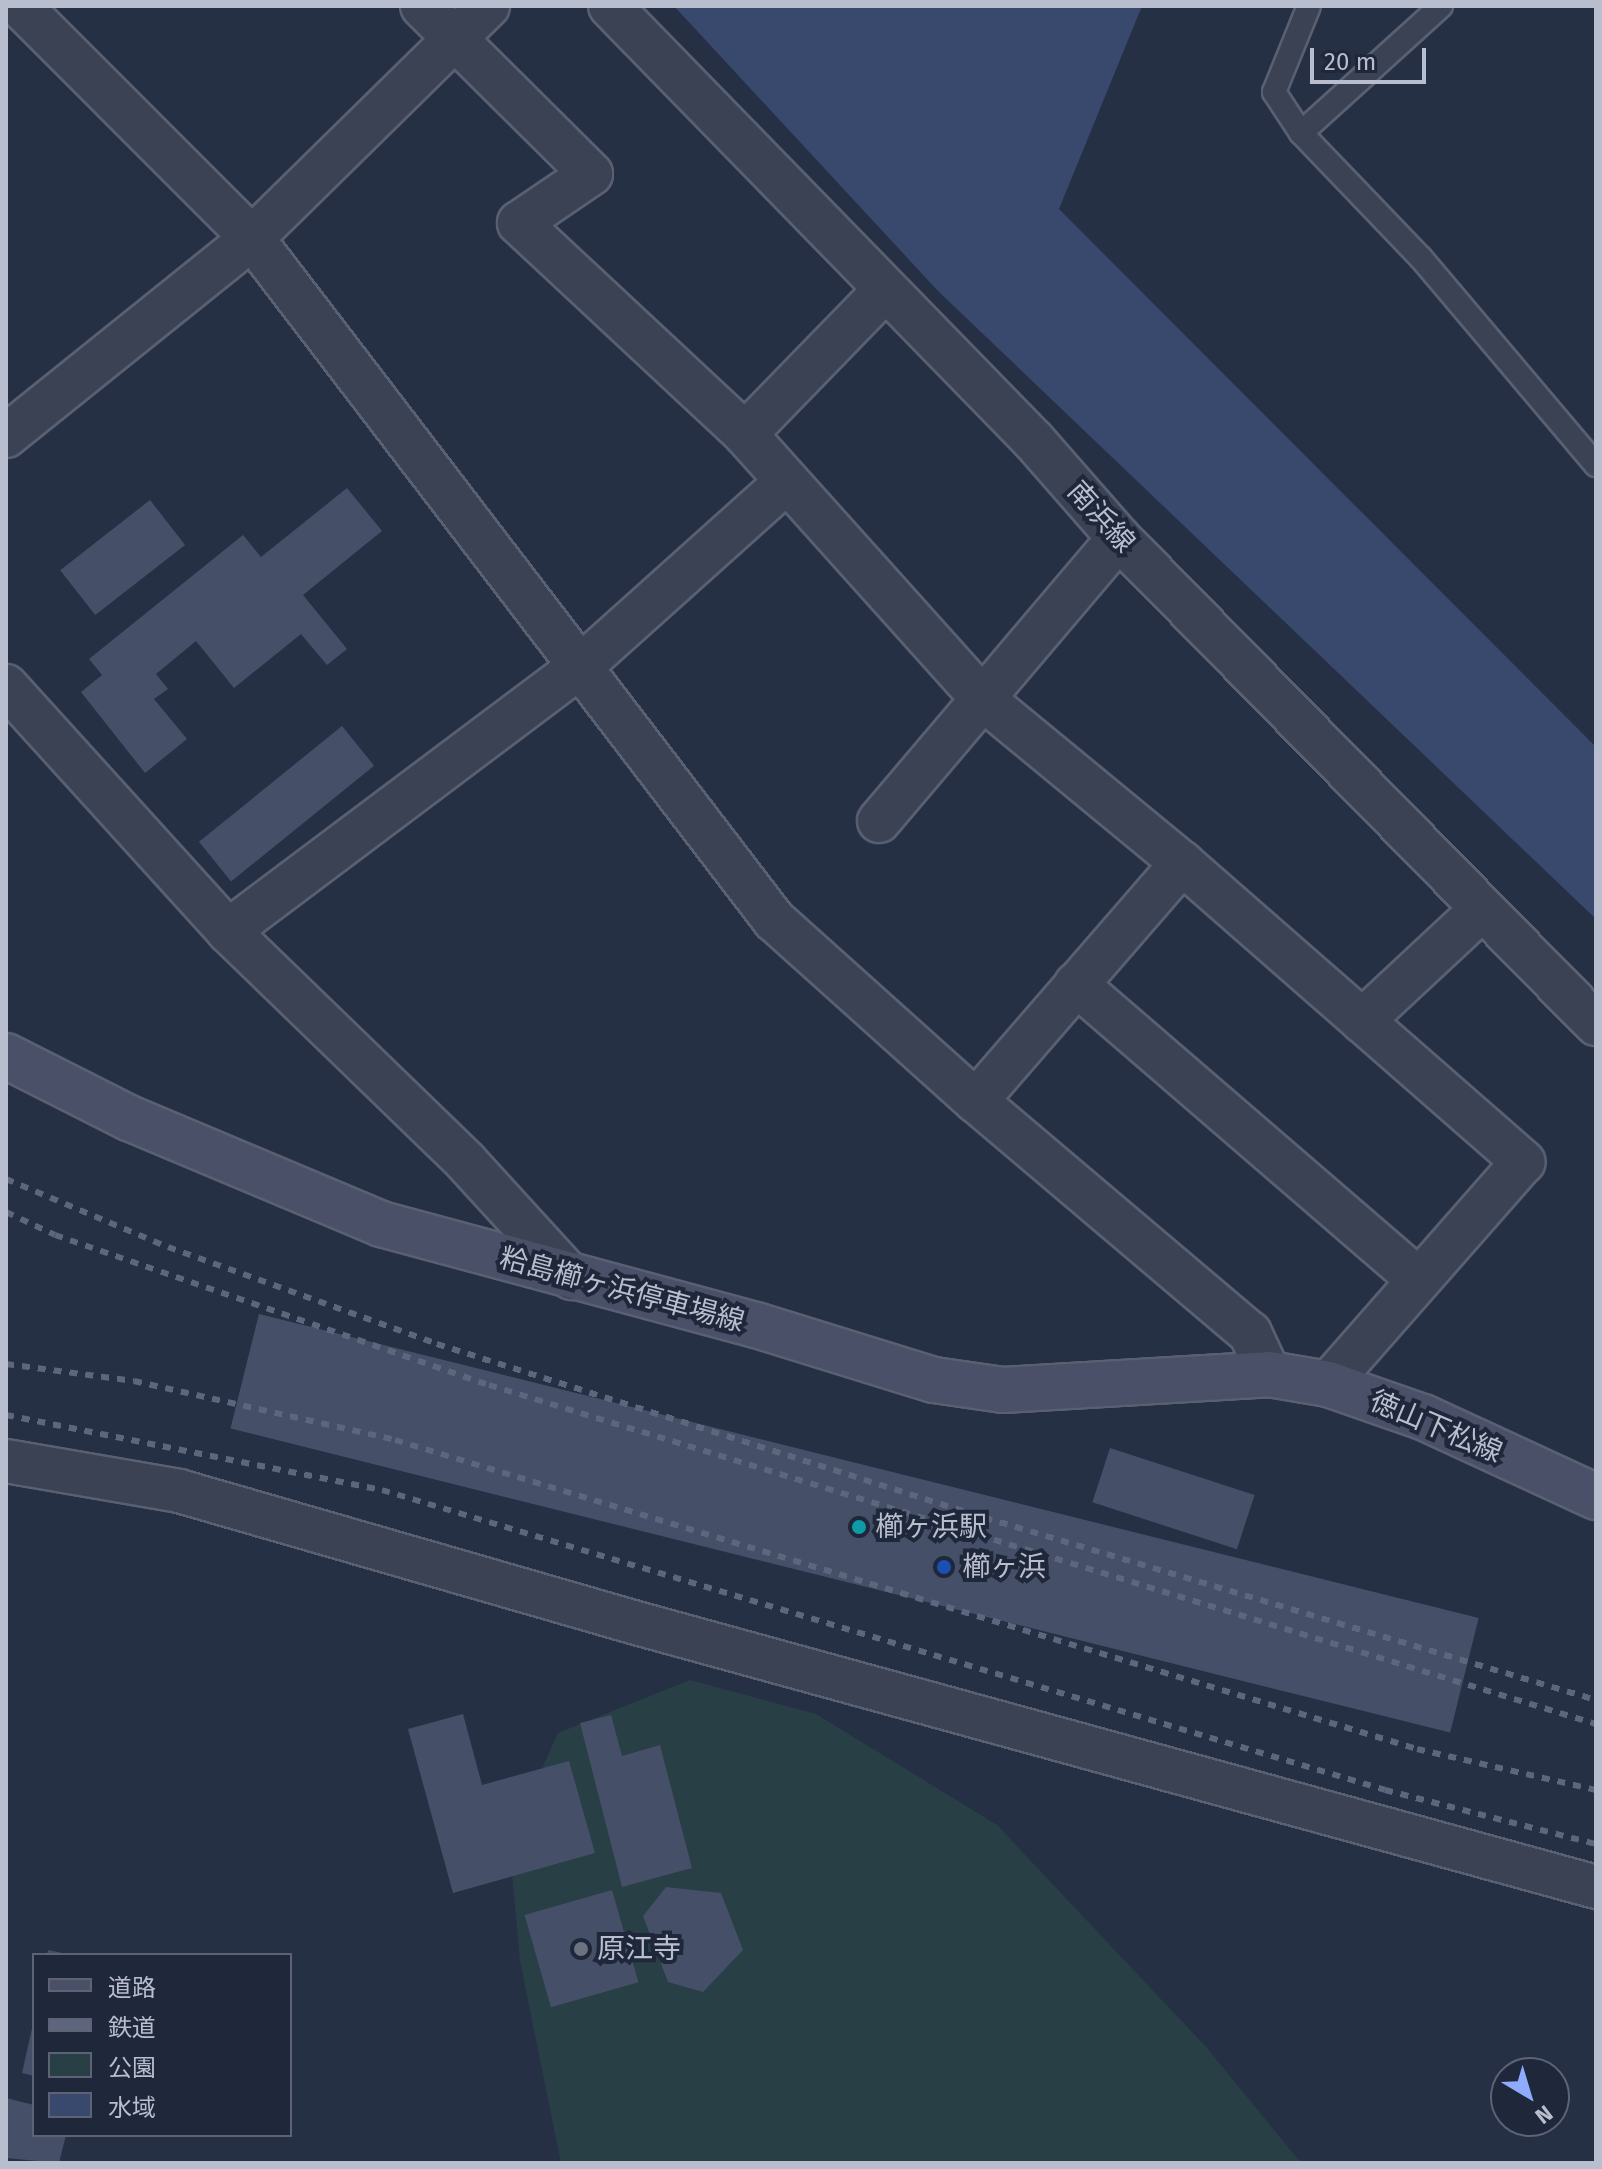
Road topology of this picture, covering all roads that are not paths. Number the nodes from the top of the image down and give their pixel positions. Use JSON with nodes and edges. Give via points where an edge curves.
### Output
{"nodes":[{"id":1,"x":20,"y":6,"type":"edge"},
{"id":2,"x":422,"y":6,"type":"edge"},
{"id":3,"x":488,"y":6,"type":"edge"},
{"id":4,"x":610,"y":6,"type":"edge"},
{"id":5,"x":1309,"y":6,"type":"edge"},
{"id":6,"x":1441,"y":6,"type":"edge"},
{"id":7,"x":456,"y":37,"type":"junction"},
{"id":8,"x":1301,"y":133,"type":"junction"},
{"id":9,"x":252,"y":238,"type":"junction"},
{"id":10,"x":884,"y":291,"type":"junction"},
{"id":11,"x":745,"y":434,"type":"junction"},
{"id":12,"x":6,"y":436,"type":"edge"},
{"id":13,"x":1596,"y":465,"type":"edge"},
{"id":14,"x":787,"y":481,"type":"junction"},
{"id":15,"x":1119,"y":538,"type":"junction"},
{"id":16,"x":580,"y":667,"type":"junction"},
{"id":17,"x":6,"y":686,"type":"edge"},
{"id":18,"x":983,"y":699,"type":"junction"},
{"id":19,"x":879,"y":821,"type":"dead end"},
{"id":20,"x":1182,"y":863,"type":"junction"},
{"id":21,"x":1482,"y":909,"type":"junction"},
{"id":22,"x":228,"y":931,"type":"junction"},
{"id":23,"x":1076,"y":984,"type":"junction"},
{"id":24,"x":1362,"y":1021,"type":"junction"},
{"id":25,"x":1596,"y":1024,"type":"edge"},
{"id":26,"x":6,"y":1056,"type":"edge"},
{"id":27,"x":976,"y":1101,"type":"junction"},
{"id":28,"x":572,"y":1278,"type":"junction"},
{"id":29,"x":1418,"y":1279,"type":"junction"},
{"id":30,"x":1269,"y":1374,"type":"junction"},
{"id":31,"x":1328,"y":1384,"type":"junction"},
{"id":32,"x":6,"y":1461,"type":"edge"},
{"id":33,"x":1596,"y":1497,"type":"edge"},
{"id":34,"x":1596,"y":1887,"type":"edge"}],
"edges":[{"from":1,"to":9,"type":"street"},
{"from":2,"to":7,"type":"street"},
{"from":3,"to":7,"type":"street"},
{"from":4,"to":10,"type":"street","name":"南浜線"},
{"from":5,"to":8,"type":"lane","via":[[1274,92]]},
{"from":6,"to":8,"type":"lane"},
{"from":7,"to":9,"type":"street"},
{"from":7,"to":11,"type":"street","via":[[591,174],[519,223]]},
{"from":8,"to":13,"type":"lane","via":[[1421,258]]},
{"from":9,"to":12,"type":"street"},
{"from":9,"to":16,"type":"street"},
{"from":10,"to":11,"type":"street"},
{"from":10,"to":15,"type":"street","name":"南浜線","via":[[1034,441]]},
{"from":11,"to":14,"type":"street"},
{"from":14,"to":16,"type":"street"},
{"from":14,"to":18,"type":"street"},
{"from":15,"to":18,"type":"street"},
{"from":15,"to":21,"type":"street","name":"南浜線"},
{"from":16,"to":22,"type":"street"},
{"from":16,"to":27,"type":"street","via":[[774,920]]},
{"from":17,"to":22,"type":"street"},
{"from":18,"to":19,"type":"street"},
{"from":18,"to":20,"type":"street"},
{"from":20,"to":23,"type":"street"},
{"from":20,"to":24,"type":"street"},
{"from":21,"to":24,"type":"street"},
{"from":21,"to":25,"type":"street","name":"南浜線"},
{"from":22,"to":28,"type":"street","via":[[467,1163]]},
{"from":23,"to":27,"type":"street"},
{"from":23,"to":29,"type":"street"},
{"from":24,"to":29,"type":"street","via":[[1523,1162]]},
{"from":26,"to":28,"type":"main road","name":"粭島櫛ヶ浜停車場線","via":[[129,1118],[381,1224]]},
{"from":27,"to":30,"type":"street","via":[[1250,1333]]},
{"from":28,"to":30,"type":"main road","name":"粭島櫛ヶ浜停車場線","via":[[756,1325],[934,1380],[989,1388],[1080,1388]]},
{"from":29,"to":31,"type":"street"},
{"from":30,"to":31,"type":"main road","name":"徳山下松線"},
{"from":31,"to":33,"type":"main road","name":"徳山下松線","via":[[1423,1417]]},
{"from":32,"to":34,"type":"street","via":[[179,1491],[640,1624]]}]}
